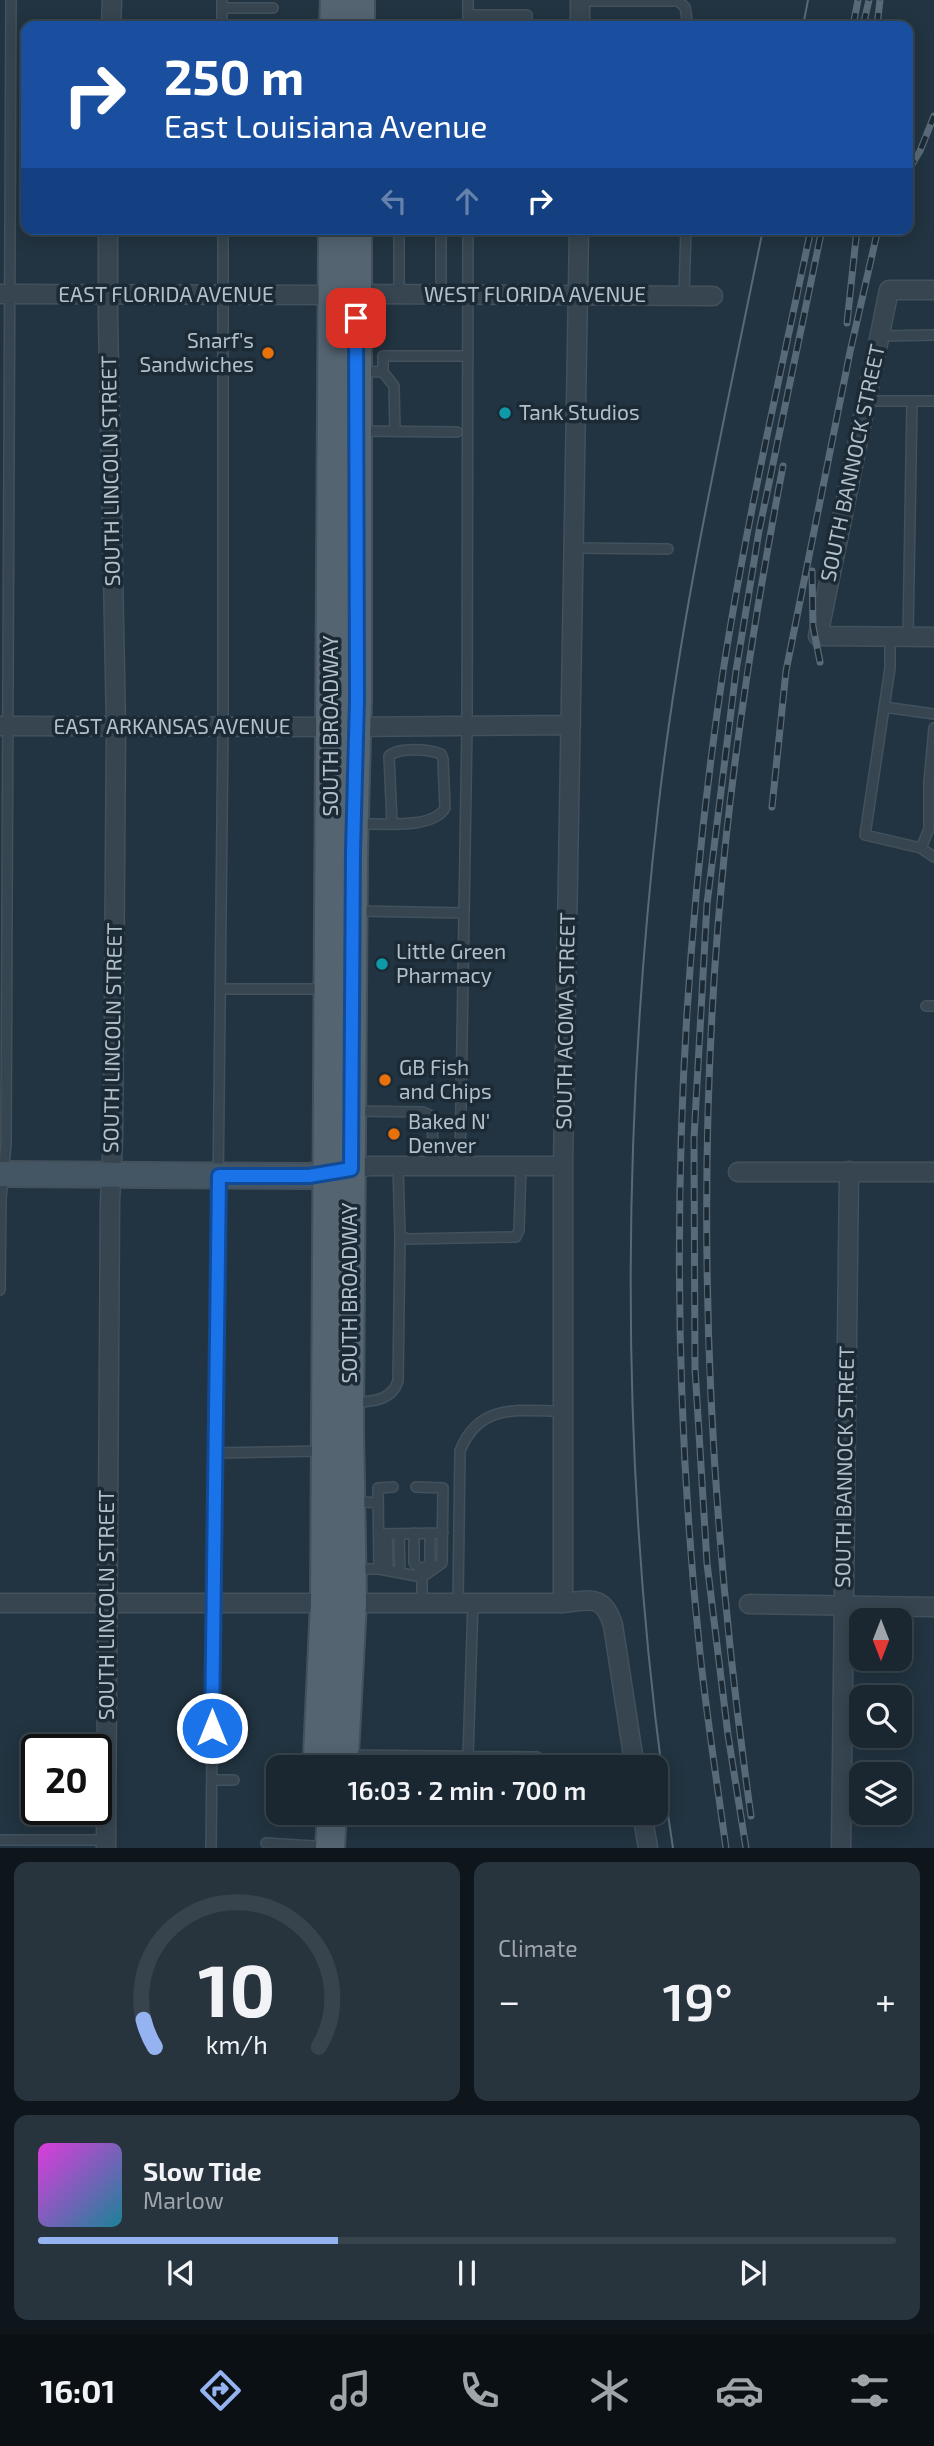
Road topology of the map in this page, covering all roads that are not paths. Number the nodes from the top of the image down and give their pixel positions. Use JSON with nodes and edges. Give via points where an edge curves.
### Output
{"nodes":[{"id":1,"x":11,"y":0,"type":"edge"},
{"id":2,"x":112,"y":0,"type":"edge"},
{"id":3,"x":335,"y":0,"type":"edge"},
{"id":4,"x":360,"y":0,"type":"edge"},
{"id":5,"x":468,"y":0,"type":"edge"},
{"id":6,"x":580,"y":1,"type":"edge"},
{"id":7,"x":222,"y":4,"type":"edge"},
{"id":8,"x":273,"y":8,"type":"dead end"},
{"id":9,"x":468,"y":15,"type":"junction"},
{"id":10,"x":111,"y":21,"type":"edge"},
{"id":11,"x":334,"y":21,"type":"edge"},
{"id":12,"x":360,"y":21,"type":"edge"},
{"id":13,"x":468,"y":21,"type":"edge"},
{"id":14,"x":527,"y":21,"type":"edge"},
{"id":15,"x":580,"y":21,"type":"edge"},
{"id":16,"x":687,"y":21,"type":"edge"},
{"id":17,"x":108,"y":235,"type":"edge"},
{"id":18,"x":223,"y":235,"type":"edge"},
{"id":19,"x":334,"y":235,"type":"edge"},
{"id":20,"x":356,"y":235,"type":"edge"},
{"id":21,"x":399,"y":235,"type":"edge"},
{"id":22,"x":441,"y":235,"type":"edge"},
{"id":23,"x":468,"y":235,"type":"edge"},
{"id":24,"x":579,"y":235,"type":"edge"},
{"id":25,"x":686,"y":235,"type":"edge"},
{"id":26,"x":934,"y":290,"type":"edge"},
{"id":27,"x":4,"y":294,"type":"edge"},
{"id":28,"x":344,"y":294,"type":"junction"},
{"id":29,"x":399,"y":294,"type":"junction"},
{"id":30,"x":441,"y":294,"type":"junction"},
{"id":31,"x":107,"y":295,"type":"junction"},
{"id":32,"x":224,"y":295,"type":"junction"},
{"id":33,"x":468,"y":295,"type":"junction"},
{"id":34,"x":579,"y":295,"type":"junction"},
{"id":35,"x":684,"y":296,"type":"junction"},
{"id":36,"x":713,"y":296,"type":"dead end"},
{"id":37,"x":934,"y":335,"type":"edge"},
{"id":38,"x":879,"y":336,"type":"junction"},
{"id":39,"x":468,"y":356,"type":"junction"},
{"id":40,"x":370,"y":372,"type":"junction"},
{"id":41,"x":866,"y":401,"type":"junction"},
{"id":42,"x":912,"y":401,"type":"junction"},
{"id":43,"x":934,"y":401,"type":"edge"},
{"id":44,"x":356,"y":431,"type":"junction"},
{"id":45,"x":395,"y":431,"type":"junction"},
{"id":46,"x":457,"y":432,"type":"dead end"},
{"id":47,"x":574,"y":548,"type":"junction"},
{"id":48,"x":668,"y":549,"type":"dead end"},
{"id":49,"x":899,"y":637,"type":"junction"},
{"id":50,"x":934,"y":637,"type":"edge"},
{"id":51,"x":884,"y":707,"type":"junction"},
{"id":52,"x":934,"y":714,"type":"edge"},
{"id":53,"x":571,"y":725,"type":"junction"},
{"id":54,"x":4,"y":726,"type":"edge"},
{"id":55,"x":116,"y":726,"type":"junction"},
{"id":56,"x":467,"y":726,"type":"junction"},
{"id":57,"x":223,"y":727,"type":"junction"},
{"id":58,"x":344,"y":727,"type":"junction"},
{"id":59,"x":934,"y":728,"type":"edge"},
{"id":60,"x":392,"y":823,"type":"junction"},
{"id":61,"x":354,"y":824,"type":"junction"},
{"id":62,"x":920,"y":848,"type":"junction"},
{"id":63,"x":934,"y":857,"type":"edge"},
{"id":64,"x":352,"y":911,"type":"junction"},
{"id":65,"x":464,"y":913,"type":"junction"},
{"id":66,"x":220,"y":989,"type":"junction"},
{"id":67,"x":328,"y":989,"type":"junction"},
{"id":68,"x":351,"y":1111,"type":"junction"},
{"id":69,"x":398,"y":1166,"type":"junction"},
{"id":70,"x":434,"y":1166,"type":"junction"},
{"id":71,"x":460,"y":1166,"type":"junction"},
{"id":72,"x":521,"y":1166,"type":"junction"},
{"id":73,"x":563,"y":1166,"type":"junction"},
{"id":74,"x":849,"y":1171,"type":"junction"},
{"id":75,"x":339,"y":1172,"type":"junction"},
{"id":76,"x":738,"y":1172,"type":"dead end"},
{"id":77,"x":934,"y":1172,"type":"edge"},
{"id":78,"x":2,"y":1174,"type":"edge"},
{"id":79,"x":111,"y":1175,"type":"junction"},
{"id":80,"x":219,"y":1176,"type":"junction"},
{"id":81,"x":400,"y":1236,"type":"junction"},
{"id":82,"x":0,"y":1290,"type":"edge"},
{"id":83,"x":349,"y":1403,"type":"junction"},
{"id":84,"x":563,"y":1411,"type":"junction"},
{"id":85,"x":325,"y":1451,"type":"junction"},
{"id":86,"x":215,"y":1453,"type":"junction"},
{"id":87,"x":393,"y":1487,"type":"dead end"},
{"id":88,"x":416,"y":1487,"type":"dead end"},
{"id":89,"x":364,"y":1502,"type":"junction"},
{"id":90,"x":414,"y":1533,"type":"junction"},
{"id":91,"x":430,"y":1533,"type":"junction"},
{"id":92,"x":443,"y":1533,"type":"junction"},
{"id":93,"x":383,"y":1534,"type":"junction"},
{"id":94,"x":399,"y":1534,"type":"junction"},
{"id":95,"x":373,"y":1569,"type":"junction"},
{"id":96,"x":400,"y":1573,"type":"junction"},
{"id":97,"x":422,"y":1573,"type":"junction"},
{"id":98,"x":0,"y":1603,"type":"edge"},
{"id":99,"x":107,"y":1603,"type":"junction"},
{"id":100,"x":212,"y":1603,"type":"junction"},
{"id":101,"x":338,"y":1603,"type":"junction"},
{"id":102,"x":422,"y":1603,"type":"junction"},
{"id":103,"x":465,"y":1603,"type":"junction"},
{"id":104,"x":563,"y":1603,"type":"junction"},
{"id":105,"x":749,"y":1604,"type":"dead end"},
{"id":106,"x":843,"y":1605,"type":"junction"},
{"id":107,"x":934,"y":1607,"type":"edge"},
{"id":108,"x":335,"y":1755,"type":"edge"},
{"id":109,"x":468,"y":1755,"type":"edge"},
{"id":110,"x":633,"y":1755,"type":"edge"},
{"id":111,"x":212,"y":1780,"type":"junction"},
{"id":112,"x":234,"y":1780,"type":"dead end"},
{"id":113,"x":324,"y":1825,"type":"edge"},
{"id":114,"x":644,"y":1825,"type":"edge"},
{"id":115,"x":0,"y":1840,"type":"edge"},
{"id":116,"x":266,"y":1843,"type":"dead end"},
{"id":117,"x":106,"y":1844,"type":"edge"},
{"id":118,"x":211,"y":1847,"type":"edge"},
{"id":119,"x":648,"y":1847,"type":"edge"},
{"id":120,"x":841,"y":1847,"type":"edge"}],
"edges":[{"from":1,"to":27,"type":"lane"},
{"from":2,"to":10,"type":"street"},
{"from":3,"to":11,"type":"main road"},
{"from":4,"to":12,"type":"main road"},
{"from":5,"to":9,"type":"lane"},
{"from":6,"to":15,"type":"street"},
{"from":6,"to":16,"type":"lane","via":[[678,1],[685,7]]},
{"from":7,"to":8,"type":"lane"},
{"from":9,"to":13,"type":"lane"},
{"from":9,"to":14,"type":"lane","via":[[527,15]]},
{"from":17,"to":31,"type":"street","name":"SOUTH LINCOLN STREET"},
{"from":18,"to":32,"type":"lane"},
{"from":19,"to":28,"type":"main road","name":"SOUTH BROADWAY"},
{"from":20,"to":28,"type":"main road","name":"SOUTH BROADWAY"},
{"from":21,"to":29,"type":"lane"},
{"from":22,"to":30,"type":"lane"},
{"from":23,"to":33,"type":"lane"},
{"from":24,"to":34,"type":"street","name":"SOUTH ACOMA STREET"},
{"from":25,"to":35,"type":"lane"},
{"from":26,"to":38,"type":"street","name":"SOUTH BANNOCK STREET","via":[[889,290]]},
{"from":27,"to":31,"type":"street","name":"EAST FLORIDA AVENUE"},
{"from":27,"to":54,"type":"lane"},
{"from":28,"to":29,"type":"street","name":"WEST FLORIDA AVENUE"},
{"from":28,"to":32,"type":"street","name":"EAST FLORIDA AVENUE"},
{"from":28,"to":40,"type":"main road","name":"SOUTH BROADWAY"},
{"from":28,"to":58,"type":"main road","name":"SOUTH BROADWAY"},
{"from":29,"to":30,"type":"street","name":"WEST FLORIDA AVENUE"},
{"from":30,"to":33,"type":"street","name":"WEST FLORIDA AVENUE"},
{"from":31,"to":32,"type":"street","name":"EAST FLORIDA AVENUE"},
{"from":31,"to":55,"type":"street","name":"SOUTH LINCOLN STREET"},
{"from":32,"to":57,"type":"lane"},
{"from":33,"to":34,"type":"street","name":"WEST FLORIDA AVENUE"},
{"from":33,"to":39,"type":"lane"},
{"from":34,"to":35,"type":"street","name":"WEST FLORIDA AVENUE"},
{"from":34,"to":47,"type":"street","name":"SOUTH ACOMA STREET"},
{"from":35,"to":36,"type":"street","name":"WEST FLORIDA AVENUE"},
{"from":37,"to":38,"type":"lane"},
{"from":38,"to":41,"type":"street","name":"SOUTH BANNOCK STREET"},
{"from":39,"to":40,"type":"lane","via":[[383,356]]},
{"from":39,"to":56,"type":"lane"},
{"from":40,"to":44,"type":"main road","name":"SOUTH BROADWAY"},
{"from":40,"to":45,"type":"lane","via":[[394,386]]},
{"from":41,"to":42,"type":"lane"},
{"from":41,"to":49,"type":"street","name":"SOUTH BANNOCK STREET","via":[[818,636]]},
{"from":42,"to":43,"type":"lane"},
{"from":42,"to":49,"type":"lane"},
{"from":44,"to":45,"type":"lane"},
{"from":44,"to":58,"type":"main road","name":"SOUTH BROADWAY"},
{"from":45,"to":46,"type":"lane"},
{"from":47,"to":48,"type":"lane"},
{"from":47,"to":53,"type":"street","name":"SOUTH ACOMA STREET"},
{"from":49,"to":50,"type":"street"},
{"from":49,"to":51,"type":"lane"},
{"from":51,"to":52,"type":"lane"},
{"from":51,"to":62,"type":"lane","via":[[865,835]]},
{"from":53,"to":56,"type":"street","name":"EAST ARKANSAS AVENUE"},
{"from":53,"to":73,"type":"street","name":"SOUTH ACOMA STREET"},
{"from":54,"to":55,"type":"street","name":"EAST ARKANSAS AVENUE"},
{"from":54,"to":78,"type":"lane","via":[[6,1144]]},
{"from":55,"to":57,"type":"street","name":"EAST ARKANSAS AVENUE"},
{"from":55,"to":79,"type":"street","name":"SOUTH LINCOLN STREET"},
{"from":56,"to":58,"type":"street","name":"EAST ARKANSAS AVENUE"},
{"from":56,"to":65,"type":"lane"},
{"from":57,"to":58,"type":"street","name":"EAST ARKANSAS AVENUE"},
{"from":57,"to":66,"type":"lane"},
{"from":58,"to":61,"type":"main road","name":"SOUTH BROADWAY"},
{"from":58,"to":67,"type":"main road","name":"SOUTH BROADWAY"},
{"from":59,"to":62,"type":"lane","via":[[929,829]]},
{"from":60,"to":60,"type":"lane","via":[[423,822],[441,815],[445,808],[441,754],[396,751],[390,756]]},
{"from":60,"to":61,"type":"lane"},
{"from":61,"to":64,"type":"main road","name":"SOUTH BROADWAY"},
{"from":62,"to":63,"type":"lane"},
{"from":64,"to":65,"type":"lane"},
{"from":64,"to":68,"type":"main road","name":"SOUTH BROADWAY"},
{"from":65,"to":71,"type":"lane"},
{"from":66,"to":67,"type":"lane"},
{"from":66,"to":80,"type":"lane"},
{"from":67,"to":75,"type":"main road","name":"SOUTH BROADWAY"},
{"from":68,"to":70,"type":"lane","via":[[430,1115]]},
{"from":68,"to":75,"type":"main road","name":"SOUTH BROADWAY"},
{"from":69,"to":70,"type":"street"},
{"from":69,"to":75,"type":"street"},
{"from":69,"to":81,"type":"lane"},
{"from":70,"to":71,"type":"street"},
{"from":71,"to":72,"type":"street"},
{"from":72,"to":73,"type":"street"},
{"from":72,"to":81,"type":"lane","via":[[516,1237]]},
{"from":73,"to":84,"type":"street","name":"SOUTH ACOMA STREET"},
{"from":74,"to":76,"type":"street"},
{"from":74,"to":77,"type":"street"},
{"from":74,"to":106,"type":"street","name":"SOUTH BANNOCK STREET"},
{"from":75,"to":80,"type":"street"},
{"from":75,"to":83,"type":"main road","name":"SOUTH BROADWAY"},
{"from":75,"to":85,"type":"main road","name":"SOUTH BROADWAY"},
{"from":78,"to":79,"type":"street"},
{"from":78,"to":82,"type":"lane"},
{"from":79,"to":80,"type":"street"},
{"from":79,"to":99,"type":"street","name":"SOUTH LINCOLN STREET"},
{"from":80,"to":86,"type":"lane"},
{"from":81,"to":83,"type":"lane","via":[[398,1381],[386,1398]]},
{"from":83,"to":89,"type":"main road","name":"SOUTH BROADWAY"},
{"from":84,"to":103,"type":"lane","via":[[504,1411],[478,1422],[465,1439],[460,1451]]},
{"from":84,"to":104,"type":"street","name":"SOUTH ACOMA STREET"},
{"from":85,"to":86,"type":"lane"},
{"from":85,"to":101,"type":"main road","name":"SOUTH BROADWAY"},
{"from":86,"to":100,"type":"lane"},
{"from":87,"to":89,"type":"lane","via":[[378,1488]]},
{"from":88,"to":92,"type":"lane","via":[[443,1488]]},
{"from":89,"to":93,"type":"lane"},
{"from":89,"to":95,"type":"main road","name":"SOUTH BROADWAY"},
{"from":90,"to":91,"type":"lane"},
{"from":90,"to":94,"type":"lane"},
{"from":90,"to":97,"type":"lane","via":[[414,1563]]},
{"from":91,"to":92,"type":"lane"},
{"from":91,"to":97,"type":"lane","via":[[430,1563]]},
{"from":92,"to":97,"type":"lane","via":[[442,1563]]},
{"from":93,"to":94,"type":"lane"},
{"from":93,"to":95,"type":"lane"},
{"from":94,"to":96,"type":"lane"},
{"from":95,"to":96,"type":"lane"},
{"from":95,"to":101,"type":"main road","name":"SOUTH BROADWAY"},
{"from":96,"to":97,"type":"lane"},
{"from":97,"to":102,"type":"lane"},
{"from":98,"to":99,"type":"street"},
{"from":99,"to":100,"type":"street"},
{"from":99,"to":117,"type":"street","name":"SOUTH LINCOLN STREET"},
{"from":100,"to":101,"type":"street"},
{"from":100,"to":111,"type":"lane"},
{"from":101,"to":102,"type":"street"},
{"from":101,"to":108,"type":"main road","name":"SOUTH BROADWAY"},
{"from":102,"to":103,"type":"street"},
{"from":103,"to":104,"type":"street"},
{"from":103,"to":109,"type":"lane"},
{"from":104,"to":110,"type":"street","via":[[595,1600],[610,1614]]},
{"from":105,"to":106,"type":"street"},
{"from":106,"to":107,"type":"street"},
{"from":106,"to":120,"type":"street","name":"SOUTH BANNOCK STREET"},
{"from":111,"to":112,"type":"lane"},
{"from":111,"to":118,"type":"lane"},
{"from":113,"to":116,"type":"lane"},
{"from":114,"to":119,"type":"street"},
{"from":115,"to":117,"type":"lane"}]}
